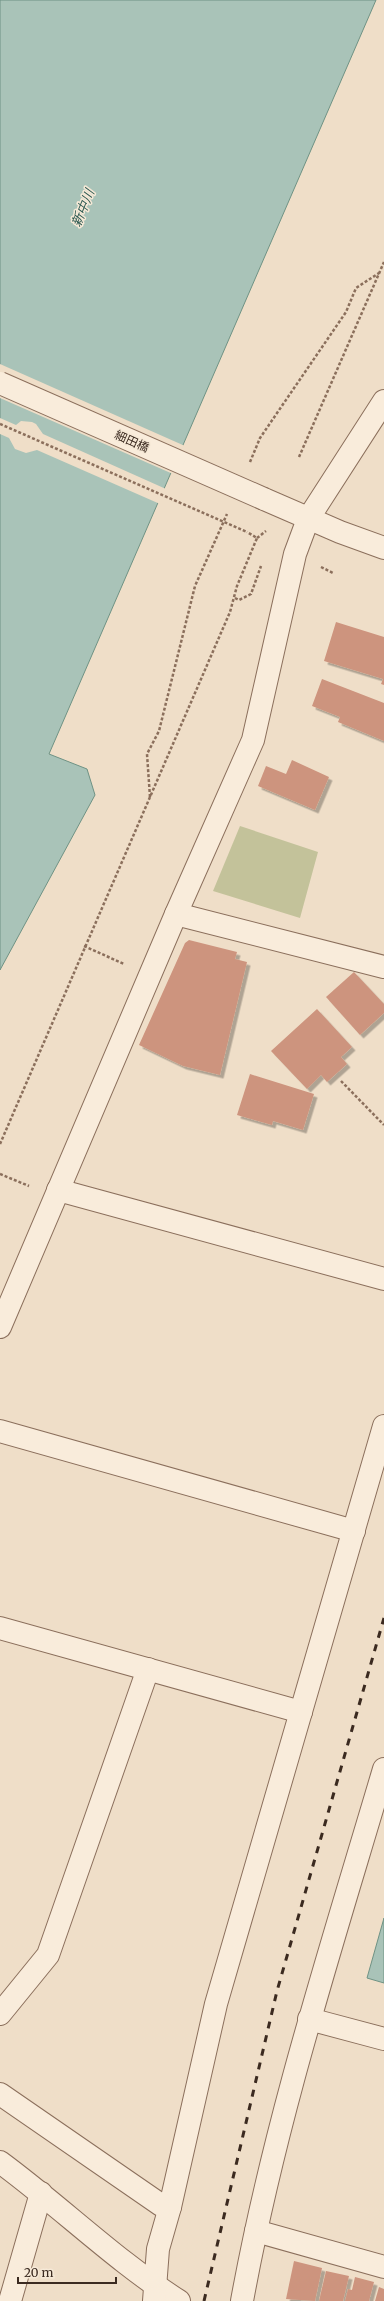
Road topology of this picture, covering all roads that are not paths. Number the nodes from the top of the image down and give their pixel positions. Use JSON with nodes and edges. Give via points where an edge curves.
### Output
{"nodes":[{"id":1,"x":0,"y":383,"type":"edge"},
{"id":2,"x":384,"y":401,"type":"edge"},
{"id":3,"x":308,"y":519,"type":"junction"},
{"id":4,"x":384,"y":548,"type":"edge"},
{"id":5,"x":176,"y":914,"type":"junction"},
{"id":6,"x":384,"y":967,"type":"edge"},
{"id":7,"x":58,"y":1190,"type":"junction"},
{"id":8,"x":384,"y":1279,"type":"edge"},
{"id":9,"x":0,"y":1327,"type":"edge"},
{"id":10,"x":384,"y":1426,"type":"edge"},
{"id":11,"x":0,"y":1431,"type":"edge"},
{"id":12,"x":354,"y":1531,"type":"junction"},
{"id":13,"x":0,"y":1628,"type":"edge"},
{"id":14,"x":148,"y":1669,"type":"junction"},
{"id":15,"x":301,"y":1712,"type":"junction"},
{"id":16,"x":384,"y":1769,"type":"edge"},
{"id":17,"x":0,"y":2014,"type":"edge"},
{"id":18,"x":310,"y":2019,"type":"junction"},
{"id":19,"x":384,"y":2038,"type":"edge"},
{"id":20,"x":0,"y":2094,"type":"edge"},
{"id":21,"x":0,"y":2162,"type":"edge"},
{"id":22,"x":41,"y":2193,"type":"junction"},
{"id":23,"x":170,"y":2207,"type":"junction"},
{"id":24,"x":256,"y":2231,"type":"junction"},
{"id":25,"x":384,"y":2267,"type":"edge"},
{"id":26,"x":155,"y":2294,"type":"edge"},
{"id":27,"x":10,"y":2301,"type":"edge"},
{"id":28,"x":179,"y":2301,"type":"edge"},
{"id":29,"x":242,"y":2301,"type":"edge"}],
"edges":[{"from":1,"to":3,"type":"street","name":"細田橋","bridge":true},
{"from":2,"to":3,"type":"street"},
{"from":3,"to":4,"type":"street","name":"細田橋"},
{"from":3,"to":5,"type":"street","via":[[295,554],[253,740]]},
{"from":5,"to":6,"type":"street"},
{"from":5,"to":7,"type":"street"},
{"from":7,"to":8,"type":"street"},
{"from":7,"to":9,"type":"street"},
{"from":10,"to":12,"type":"street"},
{"from":11,"to":12,"type":"street"},
{"from":12,"to":15,"type":"street"},
{"from":13,"to":14,"type":"street"},
{"from":14,"to":15,"type":"street"},
{"from":14,"to":17,"type":"street","via":[[48,1955]]},
{"from":15,"to":23,"type":"street","via":[[216,2004]]},
{"from":16,"to":18,"type":"street"},
{"from":18,"to":19,"type":"street"},
{"from":18,"to":24,"type":"street"},
{"from":20,"to":23,"type":"street","via":[[161,2205]]},
{"from":21,"to":22,"type":"street"},
{"from":22,"to":26,"type":"street"},
{"from":22,"to":27,"type":"street"},
{"from":23,"to":26,"type":"street","via":[[158,2249]]},
{"from":24,"to":25,"type":"street"},
{"from":24,"to":29,"type":"street"},
{"from":26,"to":28,"type":"street"}]}
